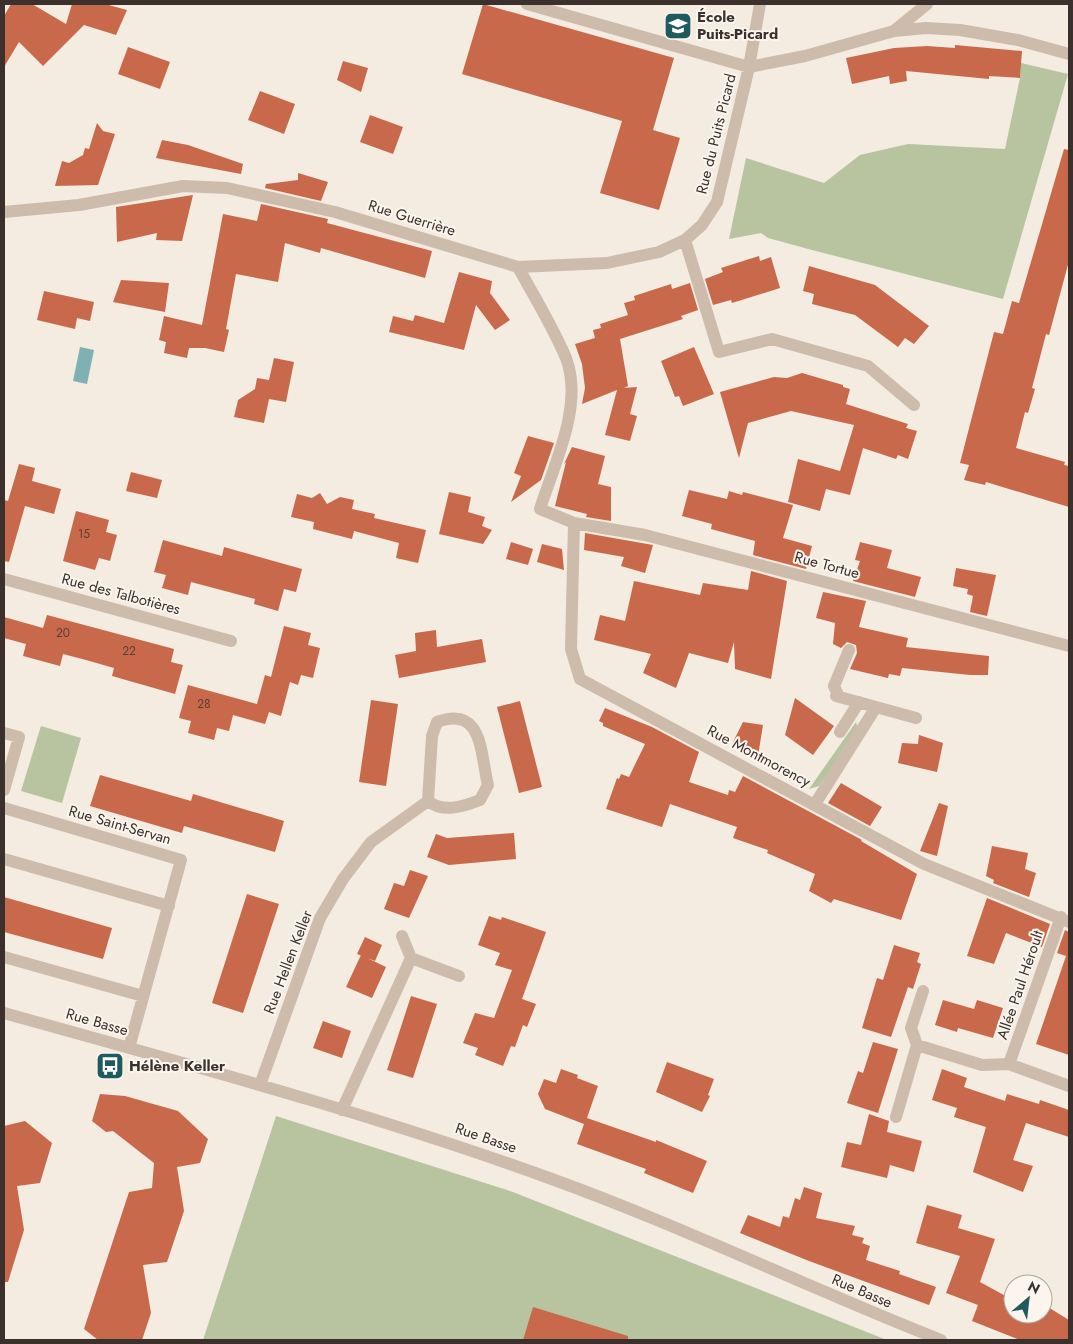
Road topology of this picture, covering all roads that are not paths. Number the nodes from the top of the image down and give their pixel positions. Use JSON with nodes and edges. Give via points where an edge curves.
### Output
{"nodes":[{"id":1,"x":527,"y":4,"type":"edge"},
{"id":2,"x":760,"y":4,"type":"edge"},
{"id":3,"x":927,"y":4,"type":"edge"},
{"id":4,"x":894,"y":31,"type":"junction"},
{"id":5,"x":1069,"y":54,"type":"edge"},
{"id":6,"x":749,"y":67,"type":"junction"},
{"id":7,"x":4,"y":212,"type":"edge"},
{"id":8,"x":685,"y":240,"type":"junction"},
{"id":9,"x":518,"y":267,"type":"junction"},
{"id":10,"x":914,"y":405,"type":"dead end"},
{"id":11,"x":574,"y":523,"type":"junction"},
{"id":12,"x":4,"y":579,"type":"edge"},
{"id":13,"x":230,"y":641,"type":"dead end"},
{"id":14,"x":1069,"y":646,"type":"edge"},
{"id":15,"x":849,"y":650,"type":"dead end"},
{"id":16,"x":859,"y":702,"type":"junction"},
{"id":17,"x":876,"y":707,"type":"junction"},
{"id":18,"x":916,"y":718,"type":"dead end"},
{"id":19,"x":840,"y":732,"type":"dead end"},
{"id":20,"x":4,"y":733,"type":"edge"},
{"id":21,"x":4,"y":790,"type":"edge"},
{"id":22,"x":428,"y":800,"type":"junction"},
{"id":23,"x":815,"y":804,"type":"junction"},
{"id":24,"x":4,"y":808,"type":"edge"},
{"id":25,"x":4,"y":858,"type":"edge"},
{"id":26,"x":169,"y":906,"type":"junction"},
{"id":27,"x":1065,"y":919,"type":"edge"},
{"id":28,"x":402,"y":936,"type":"dead end"},
{"id":29,"x":4,"y":957,"type":"edge"},
{"id":30,"x":411,"y":958,"type":"junction"},
{"id":31,"x":459,"y":976,"type":"dead end"},
{"id":32,"x":923,"y":991,"type":"dead end"},
{"id":33,"x":143,"y":996,"type":"junction"},
{"id":34,"x":4,"y":1013,"type":"edge"},
{"id":35,"x":917,"y":1045,"type":"junction"},
{"id":36,"x":129,"y":1048,"type":"junction"},
{"id":37,"x":1009,"y":1064,"type":"junction"},
{"id":38,"x":260,"y":1085,"type":"junction"},
{"id":39,"x":1069,"y":1086,"type":"edge"},
{"id":40,"x":342,"y":1110,"type":"junction"},
{"id":41,"x":896,"y":1117,"type":"dead end"},
{"id":42,"x":941,"y":1340,"type":"edge"}],
"edges":[{"from":1,"to":6,"type":"street"},
{"from":2,"to":6,"type":"street","name":"Rue du Puits Picard"},
{"from":3,"to":4,"type":"street"},
{"from":4,"to":5,"type":"street","via":[[926,28],[960,30],[1018,40]]},
{"from":4,"to":6,"type":"street","via":[[805,56]]},
{"from":6,"to":8,"type":"street","name":"Rue du Puits Picard","via":[[717,202],[702,225]]},
{"from":7,"to":9,"type":"street","name":"Rue Guerrière","via":[[79,205],[183,186],[227,188],[335,212]]},
{"from":8,"to":9,"type":"street","name":"Rue du Puits Picard","via":[[659,252],[607,263]]},
{"from":8,"to":10,"type":"street","via":[[719,352],[772,339],[868,366]]},
{"from":9,"to":11,"type":"street","via":[[566,359],[571,390],[569,420],[540,509]]},
{"from":11,"to":14,"type":"street","name":"Rue Tortue","via":[[645,535]]},
{"from":11,"to":23,"type":"street","name":"Rue Montmorency","via":[[571,649],[580,679]]},
{"from":12,"to":13,"type":"street","name":"Rue des Talbotières"},
{"from":15,"to":16,"type":"street","via":[[834,686],[837,696]]},
{"from":16,"to":17,"type":"street"},
{"from":16,"to":19,"type":"street"},
{"from":17,"to":18,"type":"street"},
{"from":17,"to":23,"type":"street"},
{"from":20,"to":21,"type":"street","via":[[19,737]]},
{"from":22,"to":22,"type":"street","via":[[437,808],[462,807],[480,800],[488,785],[476,729],[464,718],[437,722],[432,736]]},
{"from":22,"to":38,"type":"street","name":"Rue Hellen Keller","via":[[371,842],[343,879],[320,918]]},
{"from":23,"to":27,"type":"street","name":"Rue Montmorency","via":[[924,864]]},
{"from":24,"to":26,"type":"street","name":"Rue Saint-Servan","via":[[182,860]]},
{"from":25,"to":26,"type":"street"},
{"from":26,"to":33,"type":"street","name":"Rue Saint-Servan"},
{"from":27,"to":37,"type":"street","name":"Allée Paul Héroult"},
{"from":28,"to":30,"type":"street"},
{"from":29,"to":33,"type":"street"},
{"from":30,"to":31,"type":"street"},
{"from":30,"to":40,"type":"street"},
{"from":32,"to":35,"type":"street","via":[[911,1028]]},
{"from":33,"to":36,"type":"street","name":"Rue Saint-Servan"},
{"from":34,"to":36,"type":"street","name":"Rue Basse"},
{"from":35,"to":37,"type":"street","name":"Allée Paul Héroult","via":[[982,1065]]},
{"from":35,"to":41,"type":"street"},
{"from":36,"to":38,"type":"street","name":"Rue Basse"},
{"from":37,"to":39,"type":"street","name":"Allée Paul Héroult"},
{"from":38,"to":40,"type":"street","name":"Rue Basse"},
{"from":40,"to":42,"type":"street","name":"Rue Basse","via":[[446,1141],[551,1178]]}]}
